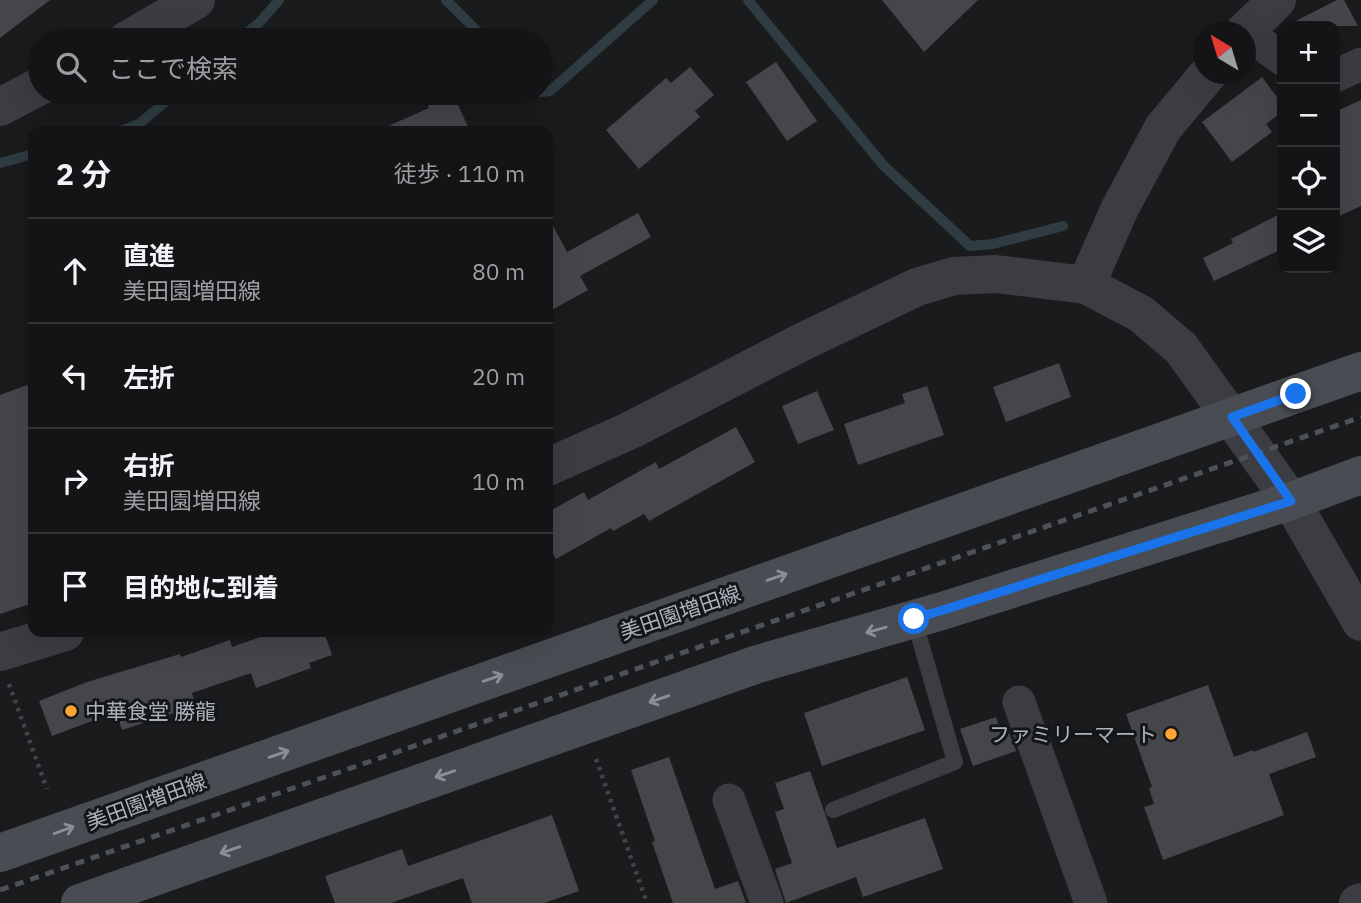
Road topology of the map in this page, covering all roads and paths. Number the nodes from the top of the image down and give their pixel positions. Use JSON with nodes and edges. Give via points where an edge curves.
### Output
{"nodes":[{"id":1,"x":1277,"y":0,"type":"edge"},
{"id":2,"x":172,"y":6,"type":"edge"},
{"id":3,"x":1255,"y":21,"type":"edge"},
{"id":4,"x":143,"y":28,"type":"edge"},
{"id":5,"x":1256,"y":41,"type":"edge"},
{"id":6,"x":1277,"y":55,"type":"edge"},
{"id":7,"x":1361,"y":64,"type":"edge"},
{"id":8,"x":1340,"y":74,"type":"edge"},
{"id":9,"x":1200,"y":84,"type":"edge"},
{"id":10,"x":28,"y":92,"type":"edge"},
{"id":11,"x":0,"y":107,"type":"edge"},
{"id":12,"x":1086,"y":285,"type":"junction"},
{"id":13,"x":1361,"y":371,"type":"edge"},
{"id":14,"x":1232,"y":417,"type":"junction"},
{"id":15,"x":553,"y":465,"type":"edge"},
{"id":16,"x":1361,"y":474,"type":"edge"},
{"id":17,"x":1291,"y":501,"type":"junction"},
{"id":18,"x":914,"y":619,"type":"junction"},
{"id":19,"x":1361,"y":622,"type":"edge"},
{"id":20,"x":55,"y":637,"type":"edge"},
{"id":21,"x":2,"y":663,"type":"edge"},
{"id":22,"x":1019,"y":702,"type":"dead end"},
{"id":23,"x":594,"y":754,"type":"dead end"},
{"id":24,"x":47,"y":789,"type":"dead end"},
{"id":25,"x":729,"y":800,"type":"dead end"},
{"id":26,"x":833,"y":810,"type":"dead end"},
{"id":27,"x":0,"y":853,"type":"edge"},
{"id":28,"x":80,"y":903,"type":"edge"},
{"id":29,"x":648,"y":903,"type":"edge"},
{"id":30,"x":767,"y":903,"type":"edge"},
{"id":31,"x":1091,"y":903,"type":"edge"}],
"edges":[{"from":1,"to":3,"type":"street"},
{"from":2,"to":4,"type":"street"},
{"from":5,"to":6,"type":"street"},
{"from":7,"to":8,"type":"street"},
{"from":9,"to":12,"type":"street","via":[[1163,128]]},
{"from":10,"to":11,"type":"street"},
{"from":12,"to":14,"type":"street","via":[[1141,314],[1181,348]]},
{"from":12,"to":15,"type":"street","via":[[996,274],[954,276],[917,287]]},
{"from":13,"to":14,"type":"main road","name":"美田園増田線"},
{"from":14,"to":17,"type":"street"},
{"from":27,"to":14,"type":"main road","name":"美田園増田線","one_way":true},
{"from":16,"to":17,"type":"main road"},
{"from":17,"to":18,"type":"main road"},
{"from":17,"to":19,"type":"street"},
{"from":18,"to":26,"type":"lane","via":[[955,762]]},
{"from":18,"to":28,"type":"main road","one_way":true,"via":[[758,664]]},
{"from":20,"to":21,"type":"street"},
{"from":21,"to":24,"type":"path"},
{"from":22,"to":31,"type":"street"},
{"from":23,"to":29,"type":"path"},
{"from":25,"to":30,"type":"street"}]}
